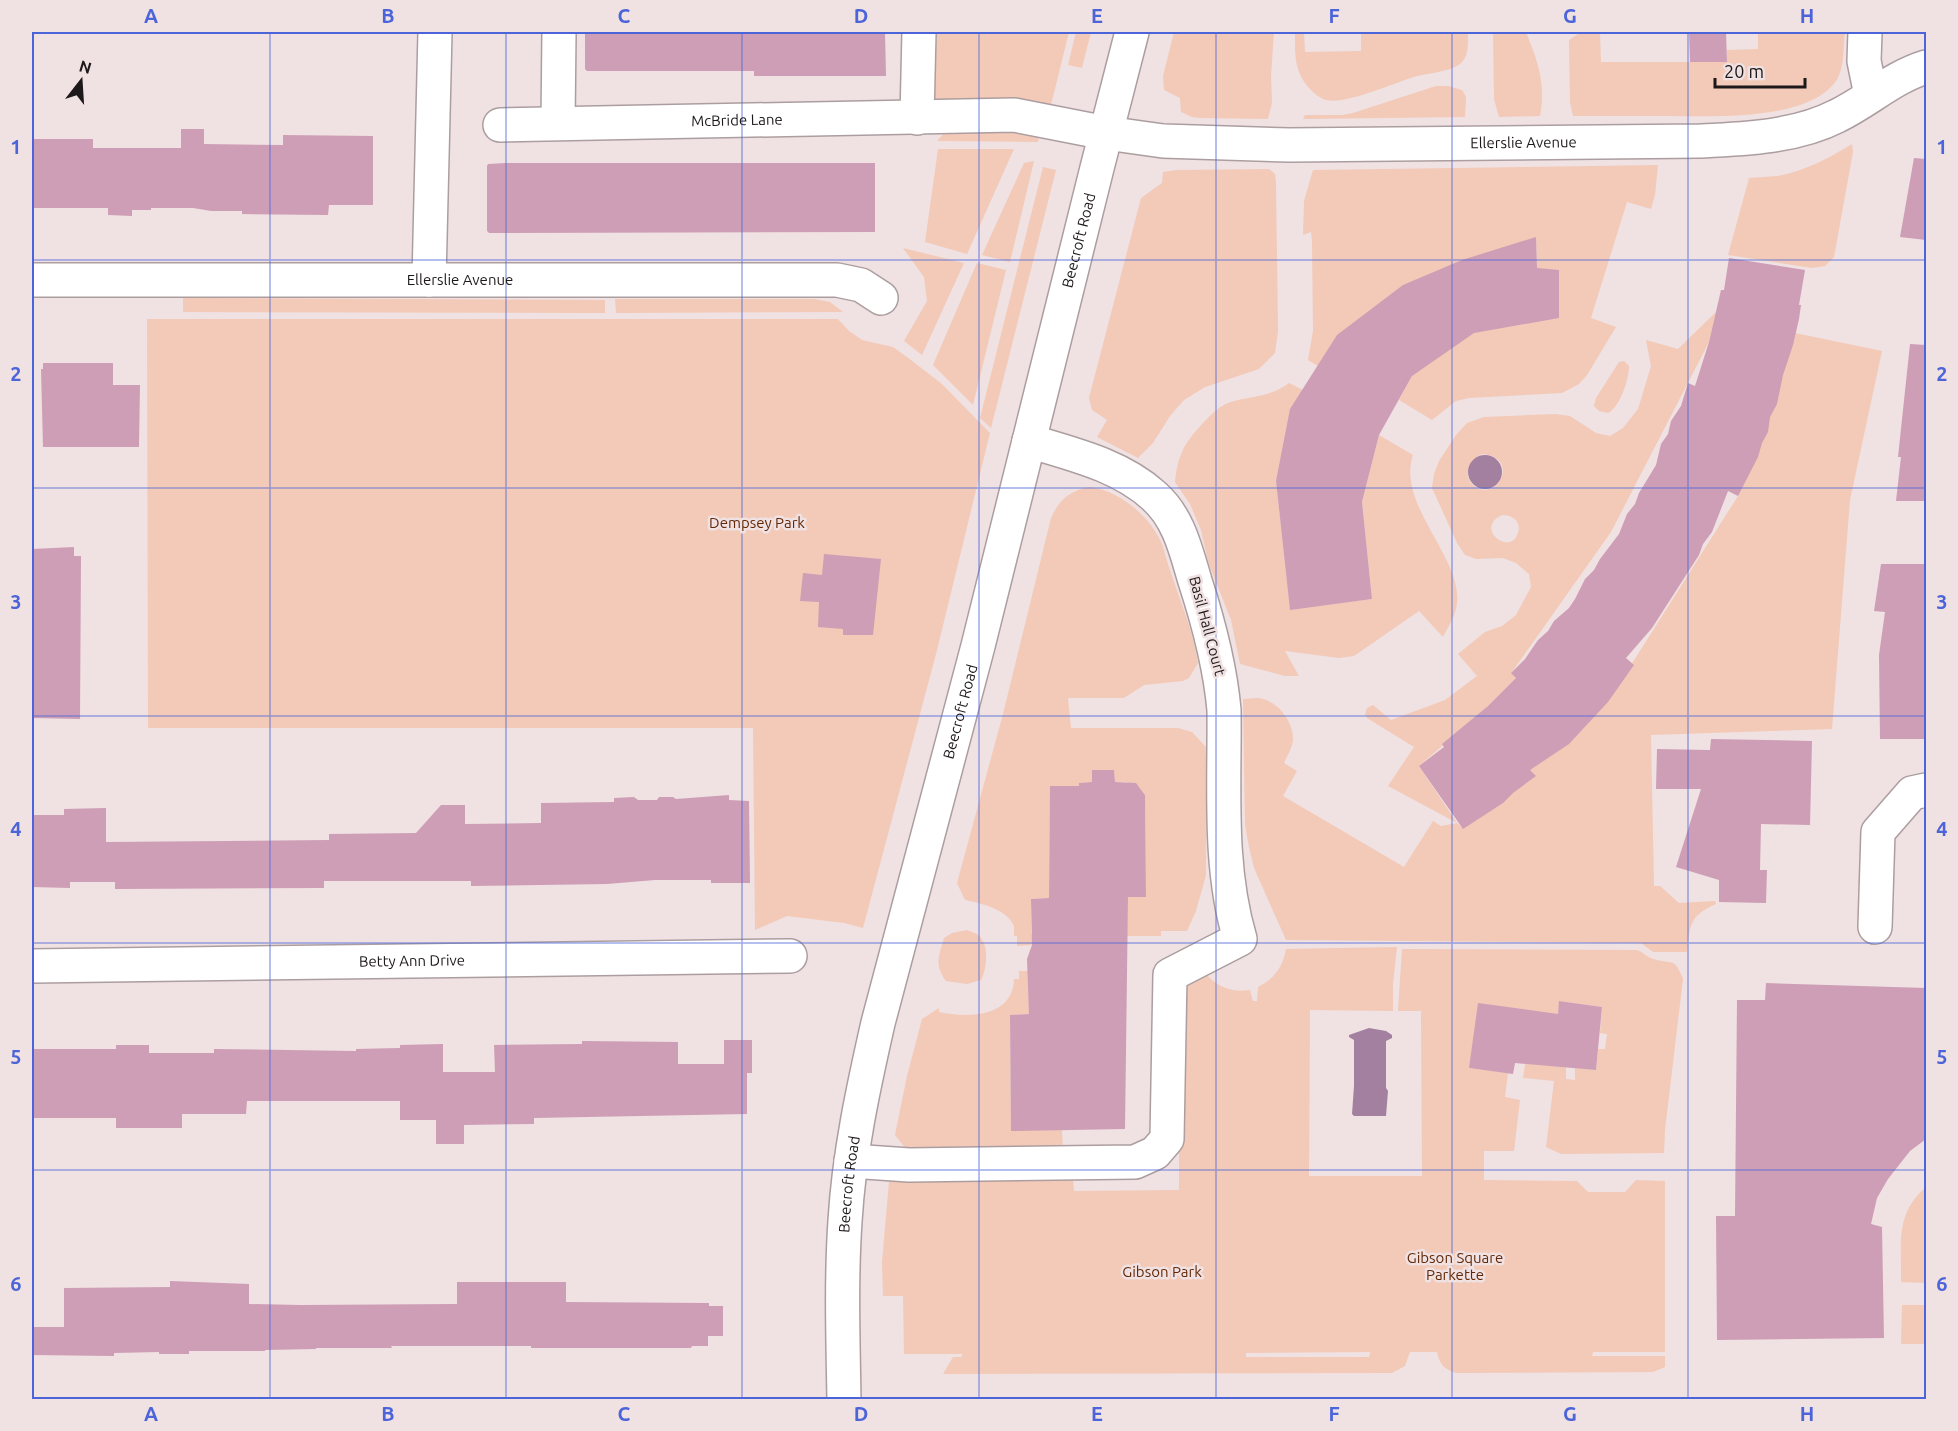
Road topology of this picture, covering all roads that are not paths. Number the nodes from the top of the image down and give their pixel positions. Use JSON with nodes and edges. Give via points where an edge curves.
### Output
{"nodes":[{"id":1,"x":435,"y":32,"type":"edge"},
{"id":2,"x":559,"y":32,"type":"edge"},
{"id":3,"x":920,"y":32,"type":"edge"},
{"id":4,"x":1132,"y":32,"type":"edge"},
{"id":5,"x":1865,"y":32,"type":"edge"},
{"id":6,"x":1926,"y":67,"type":"edge"},
{"id":7,"x":1871,"y":95,"type":"junction"},
{"id":8,"x":917,"y":118,"type":"junction"},
{"id":9,"x":558,"y":123,"type":"junction"},
{"id":10,"x":500,"y":124,"type":"dead end"},
{"id":11,"x":1106,"y":133,"type":"junction"},
{"id":12,"x":32,"y":280,"type":"edge"},
{"id":13,"x":429,"y":280,"type":"junction"},
{"id":14,"x":881,"y":298,"type":"dead end"},
{"id":15,"x":1029,"y":441,"type":"junction"},
{"id":16,"x":1926,"y":790,"type":"edge"},
{"id":17,"x":1875,"y":927,"type":"dead end"},
{"id":18,"x":790,"y":956,"type":"dead end"},
{"id":19,"x":32,"y":966,"type":"edge"},
{"id":20,"x":851,"y":1161,"type":"junction"},
{"id":21,"x":844,"y":1400,"type":"edge"}],
"edges":[{"from":1,"to":13,"type":"street"},
{"from":2,"to":9,"type":"street"},
{"from":3,"to":8,"type":"street"},
{"from":4,"to":11,"type":"street","name":"Beecroft Road"},
{"from":5,"to":7,"type":"street","via":[[1864,61]]},
{"from":6,"to":7,"type":"street","name":"Ellerslie Avenue"},
{"from":7,"to":11,"type":"street","name":"Ellerslie Avenue","via":[[1840,115],[1810,127],[1711,141],[1289,145],[1163,141]]},
{"from":8,"to":9,"type":"street","name":"McBride Lane"},
{"from":8,"to":11,"type":"street","name":"McBride Lane","via":[[1014,115]]},
{"from":9,"to":10,"type":"street","name":"McBride Lane"},
{"from":11,"to":15,"type":"street","name":"Beecroft Road"},
{"from":12,"to":13,"type":"street","name":"Ellerslie Avenue"},
{"from":13,"to":14,"type":"street","name":"Ellerslie Avenue","via":[[837,280],[861,285]]},
{"from":15,"to":20,"type":"street","name":"Beecroft Road","via":[[878,1023]]},
{"from":15,"to":20,"type":"street","name":"Basil Hall Court","via":[[1094,461],[1129,478],[1161,502],[1180,534],[1209,624],[1222,688],[1225,866],[1240,939],[1170,975],[1167,1139],[1155,1154],[1135,1162],[909,1165]]},
{"from":16,"to":17,"type":"street","via":[[1912,793],[1878,832]]},
{"from":18,"to":19,"type":"street","name":"Betty Ann Drive"},
{"from":20,"to":21,"type":"street","name":"Beecroft Road","via":[[843,1277]]}]}
